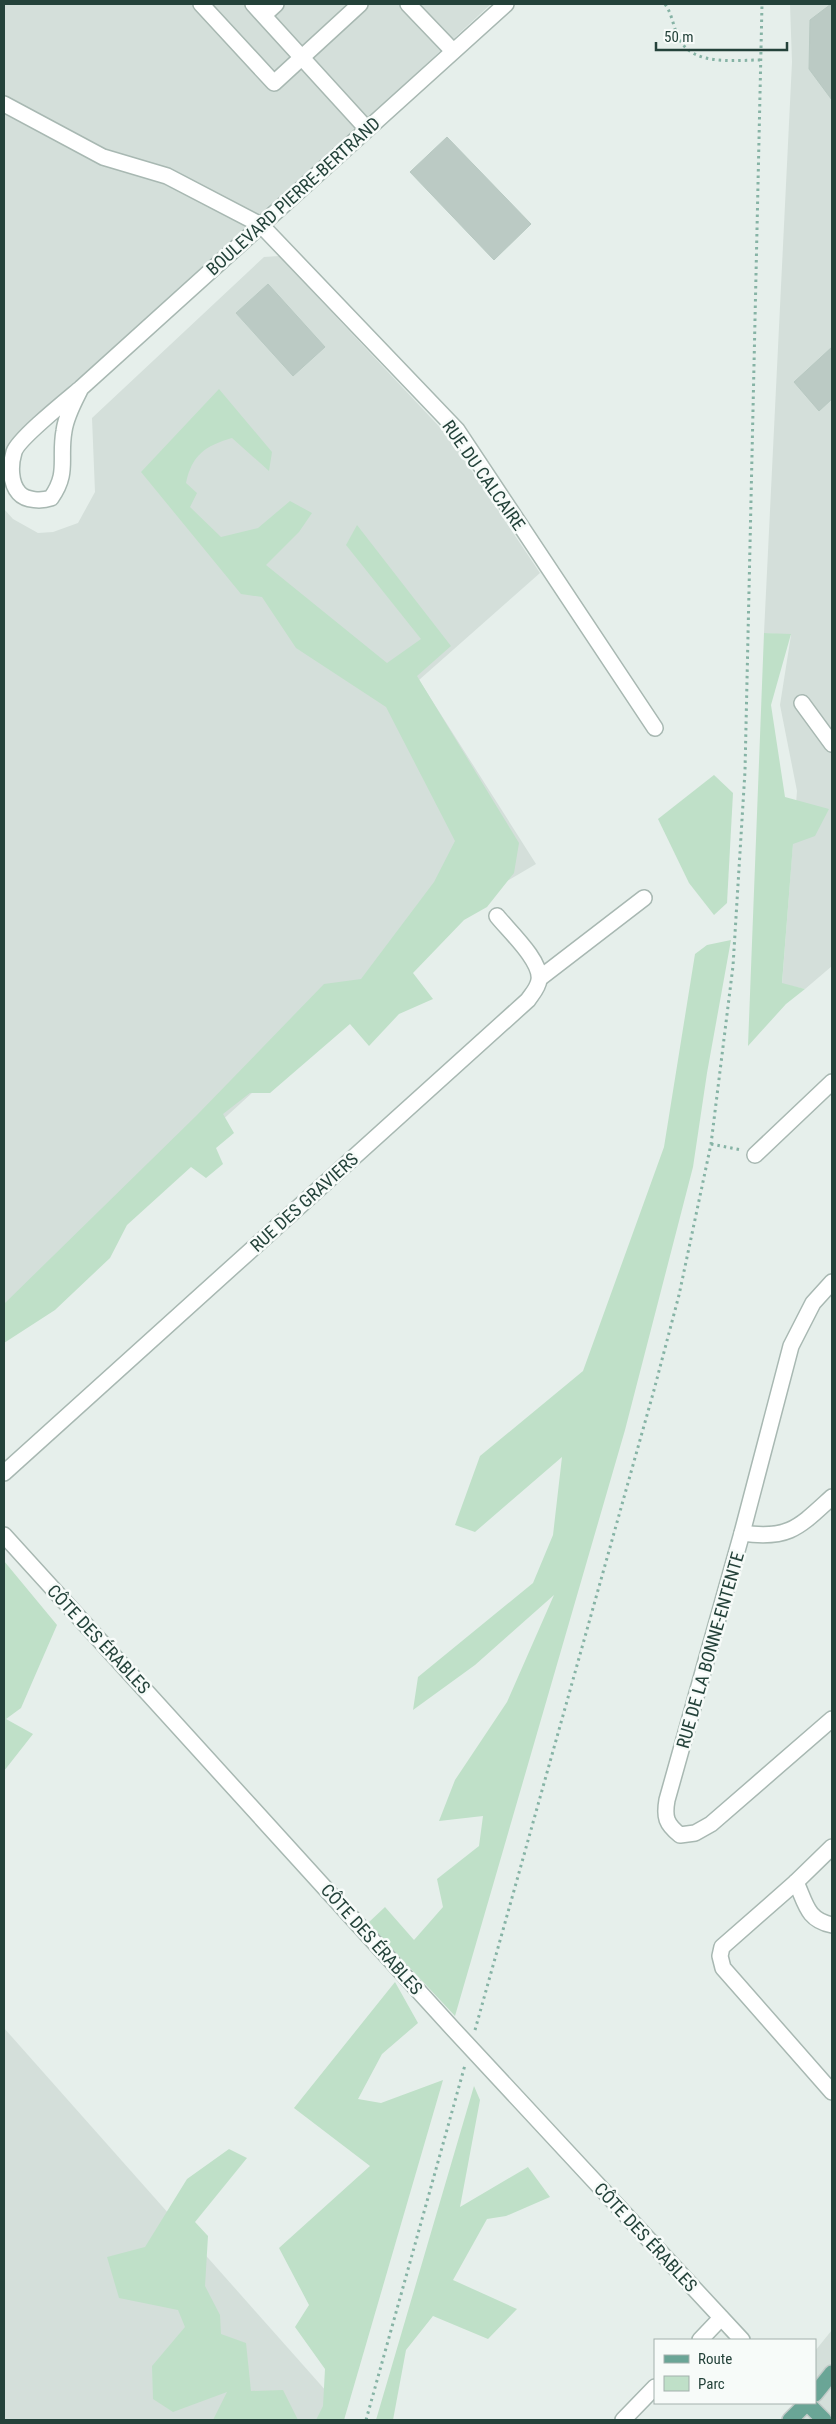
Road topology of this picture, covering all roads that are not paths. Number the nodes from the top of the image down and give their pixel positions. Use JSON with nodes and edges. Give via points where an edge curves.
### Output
{"nodes":[{"id":1,"x":201,"y":4,"type":"edge"},
{"id":2,"x":253,"y":4,"type":"edge"},
{"id":3,"x":276,"y":4,"type":"edge"},
{"id":4,"x":360,"y":4,"type":"edge"},
{"id":5,"x":506,"y":4,"type":"edge"},
{"id":6,"x":416,"y":7,"type":"edge"},
{"id":7,"x":264,"y":16,"type":"junction"},
{"id":8,"x":454,"y":51,"type":"junction"},
{"id":9,"x":302,"y":58,"type":"junction"},
{"id":10,"x":4,"y":104,"type":"edge"},
{"id":11,"x":367,"y":129,"type":"junction"},
{"id":12,"x":261,"y":226,"type":"junction"},
{"id":13,"x":81,"y":388,"type":"junction"},
{"id":14,"x":802,"y":703,"type":"dead end"},
{"id":15,"x":655,"y":728,"type":"dead end"},
{"id":16,"x":832,"y":744,"type":"edge"},
{"id":17,"x":644,"y":898,"type":"dead end"},
{"id":18,"x":497,"y":916,"type":"dead end"},
{"id":19,"x":540,"y":978,"type":"junction"},
{"id":20,"x":832,"y":1082,"type":"edge"},
{"id":21,"x":755,"y":1155,"type":"dead end"},
{"id":22,"x":832,"y":1282,"type":"edge"},
{"id":23,"x":4,"y":1473,"type":"edge"},
{"id":24,"x":832,"y":1497,"type":"edge"},
{"id":25,"x":742,"y":1533,"type":"junction"},
{"id":26,"x":4,"y":1535,"type":"edge"},
{"id":27,"x":832,"y":1719,"type":"edge"},
{"id":28,"x":832,"y":1847,"type":"edge"},
{"id":29,"x":796,"y":1882,"type":"junction"},
{"id":30,"x":832,"y":1925,"type":"edge"},
{"id":31,"x":832,"y":2092,"type":"edge"},
{"id":32,"x":721,"y":2318,"type":"junction"},
{"id":33,"x":701,"y":2339,"type":"edge"},
{"id":34,"x":741,"y":2339,"type":"edge"},
{"id":35,"x":832,"y":2373,"type":"edge"},
{"id":36,"x":654,"y":2388,"type":"edge"},
{"id":37,"x":816,"y":2393,"type":"edge"},
{"id":38,"x":806,"y":2404,"type":"edge"},
{"id":39,"x":808,"y":2404,"type":"edge"},
{"id":40,"x":623,"y":2420,"type":"edge"},
{"id":41,"x":790,"y":2420,"type":"edge"},
{"id":42,"x":824,"y":2420,"type":"edge"}],
"edges":[{"from":1,"to":9,"type":"street","via":[[274,83]]},
{"from":2,"to":7,"type":"street"},
{"from":3,"to":7,"type":"street"},
{"from":4,"to":9,"type":"street"},
{"from":5,"to":8,"type":"street","name":"BOULEVARD PIERRE-BERTRAND"},
{"from":6,"to":8,"type":"street"},
{"from":7,"to":9,"type":"street"},
{"from":8,"to":11,"type":"street","name":"BOULEVARD PIERRE-BERTRAND"},
{"from":9,"to":11,"type":"street"},
{"from":10,"to":12,"type":"street","name":"RUE DU CALCAIRE","via":[[103,157],[167,176]]},
{"from":11,"to":12,"type":"street","name":"BOULEVARD PIERRE-BERTRAND"},
{"from":12,"to":13,"type":"street","name":"BOULEVARD PIERRE-BERTRAND"},
{"from":12,"to":15,"type":"street","name":"RUE DU CALCAIRE","via":[[457,430]]},
{"from":13,"to":13,"type":"street","name":"BOULEVARD PIERRE-BERTRAND","via":[[40,423],[14,451],[11,481],[20,494],[41,501],[51,498],[60,485],[64,432]]},
{"from":14,"to":16,"type":"street"},
{"from":17,"to":19,"type":"street"},
{"from":18,"to":19,"type":"street","via":[[530,955]]},
{"from":19,"to":23,"type":"street","name":"RUE DES GRAVIERS","via":[[528,1000]]},
{"from":20,"to":21,"type":"street"},
{"from":22,"to":25,"type":"street","name":"RUE DE LA BONNE-ENTENTE","via":[[813,1303],[791,1346]]},
{"from":24,"to":25,"type":"street","via":[[801,1525],[784,1533],[766,1536]]},
{"from":25,"to":27,"type":"street","name":"RUE DE LA BONNE-ENTENTE","via":[[667,1800],[665,1815],[669,1826],[680,1835],[694,1833],[711,1824]]},
{"from":26,"to":32,"type":"street","name":"CÔTE DES ÉRABLES"},
{"from":28,"to":29,"type":"street"},
{"from":29,"to":30,"type":"street","via":[[812,1918]]},
{"from":29,"to":31,"type":"street","via":[[722,1947],[720,1956],[723,1968]]},
{"from":32,"to":33,"type":"street"},
{"from":32,"to":34,"type":"street","name":"CÔTE DES ÉRABLES"},
{"from":35,"to":37,"type":"main road"},
{"from":36,"to":40,"type":"street"},
{"from":38,"to":41,"type":"main road"},
{"from":39,"to":42,"type":"main road"}]}
